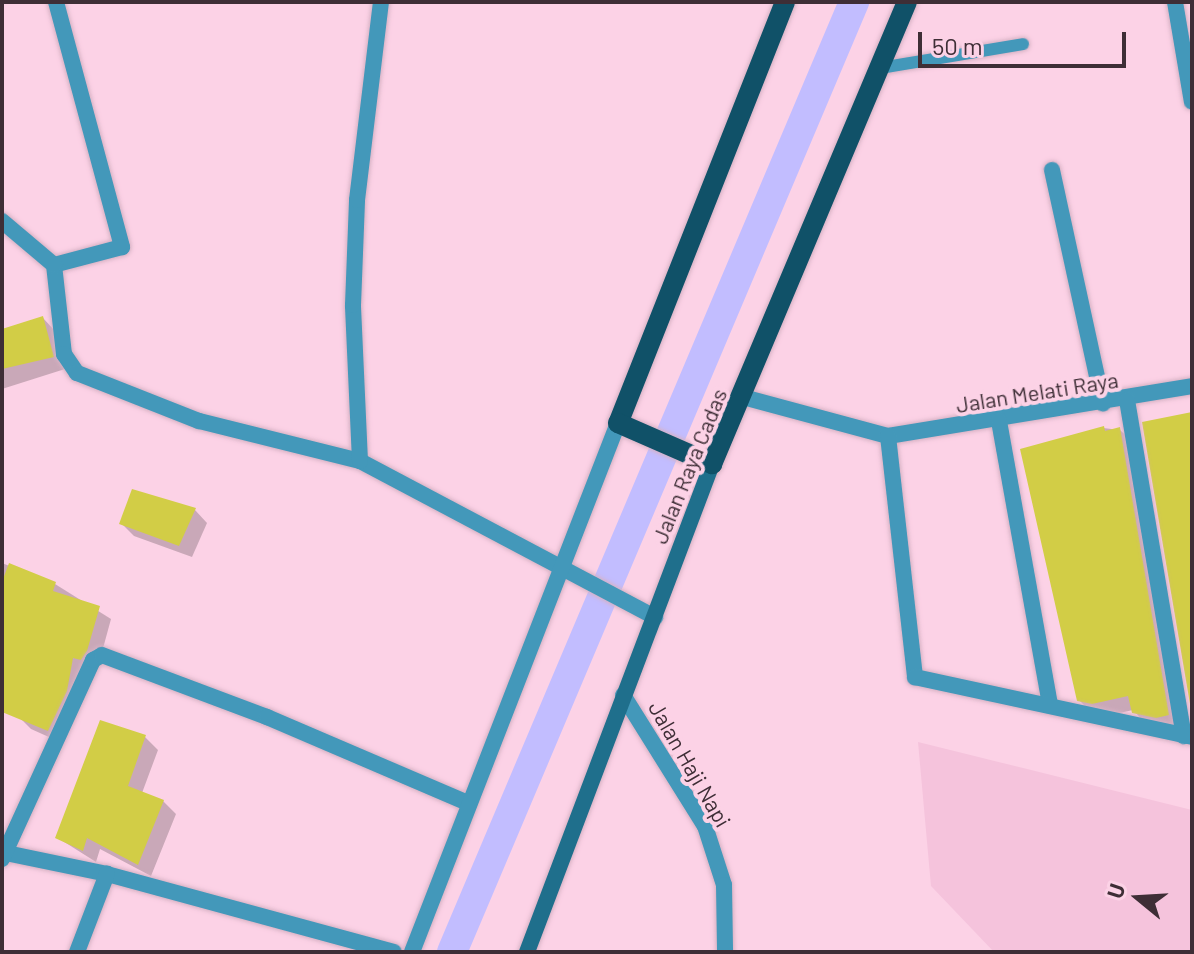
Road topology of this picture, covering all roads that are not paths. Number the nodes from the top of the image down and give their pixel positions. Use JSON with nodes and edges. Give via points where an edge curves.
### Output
{"nodes":[{"id":1,"x":56,"y":2,"type":"edge"},
{"id":2,"x":381,"y":2,"type":"edge"},
{"id":3,"x":785,"y":2,"type":"edge"},
{"id":4,"x":907,"y":2,"type":"edge"},
{"id":5,"x":1175,"y":2,"type":"edge"},
{"id":6,"x":1023,"y":44,"type":"dead end"},
{"id":7,"x":880,"y":68,"type":"junction"},
{"id":8,"x":1192,"y":102,"type":"edge"},
{"id":9,"x":1052,"y":170,"type":"dead end"},
{"id":10,"x":2,"y":221,"type":"edge"},
{"id":11,"x":54,"y":265,"type":"junction"},
{"id":12,"x":1192,"y":386,"type":"edge"},
{"id":13,"x":743,"y":397,"type":"junction"},
{"id":14,"x":1127,"y":400,"type":"junction"},
{"id":15,"x":1103,"y":404,"type":"junction"},
{"id":16,"x":999,"y":421,"type":"junction"},
{"id":17,"x":627,"y":426,"type":"junction"},
{"id":18,"x":888,"y":436,"type":"junction"},
{"id":19,"x":360,"y":461,"type":"junction"},
{"id":20,"x":712,"y":464,"type":"junction"},
{"id":21,"x":568,"y":570,"type":"junction"},
{"id":22,"x":655,"y":617,"type":"junction"},
{"id":23,"x":623,"y":695,"type":"junction"},
{"id":24,"x":1050,"y":705,"type":"junction"},
{"id":25,"x":1188,"y":736,"type":"edge"},
{"id":26,"x":468,"y":803,"type":"junction"},
{"id":27,"x":4,"y":856,"type":"edge"},
{"id":28,"x":107,"y":874,"type":"junction"},
{"id":29,"x":77,"y":952,"type":"edge"},
{"id":30,"x":394,"y":952,"type":"edge"},
{"id":31,"x":412,"y":952,"type":"edge"},
{"id":32,"x":527,"y":952,"type":"edge"},
{"id":33,"x":725,"y":952,"type":"edge"}],
"edges":[{"from":1,"to":11,"type":"street","via":[[122,247]]},
{"from":2,"to":19,"type":"street","via":[[357,200],[353,305]]},
{"from":3,"to":17,"type":"main road"},
{"from":4,"to":7,"type":"main road","name":"Jalan Raya Cadas"},
{"from":5,"to":8,"type":"street"},
{"from":6,"to":7,"type":"lane"},
{"from":7,"to":13,"type":"main road","name":"Jalan Raya Cadas"},
{"from":9,"to":15,"type":"street"},
{"from":10,"to":11,"type":"street"},
{"from":11,"to":19,"type":"street","via":[[64,354],[77,373],[199,421]]},
{"from":12,"to":14,"type":"street","name":"Jalan Melati Raya"},
{"from":13,"to":18,"type":"street"},
{"from":13,"to":20,"type":"main road","name":"Jalan Raya Cadas"},
{"from":14,"to":15,"type":"street","name":"Jalan Melati Raya"},
{"from":14,"to":25,"type":"street"},
{"from":15,"to":16,"type":"street","name":"Jalan Melati Raya"},
{"from":16,"to":18,"type":"street","name":"Jalan Melati Raya"},
{"from":16,"to":24,"type":"street"},
{"from":17,"to":20,"type":"main road"},
{"from":17,"to":21,"type":"street"},
{"from":18,"to":24,"type":"street","via":[[912,674]]},
{"from":19,"to":21,"type":"street"},
{"from":20,"to":22,"type":"street","name":"Jalan Raya Cadas"},
{"from":21,"to":22,"type":"street"},
{"from":21,"to":26,"type":"street"},
{"from":22,"to":23,"type":"street","name":"Jalan Raya Cadas"},
{"from":23,"to":32,"type":"street","name":"Jalan Raya Cadas"},
{"from":23,"to":33,"type":"street","name":"Jalan Haji Napi","via":[[705,826],[724,885]]},
{"from":24,"to":25,"type":"street"},
{"from":26,"to":27,"type":"street","via":[[267,717],[102,655],[93,660]]},
{"from":26,"to":31,"type":"street"},
{"from":27,"to":28,"type":"street"},
{"from":28,"to":29,"type":"street"},
{"from":28,"to":30,"type":"street"}]}
